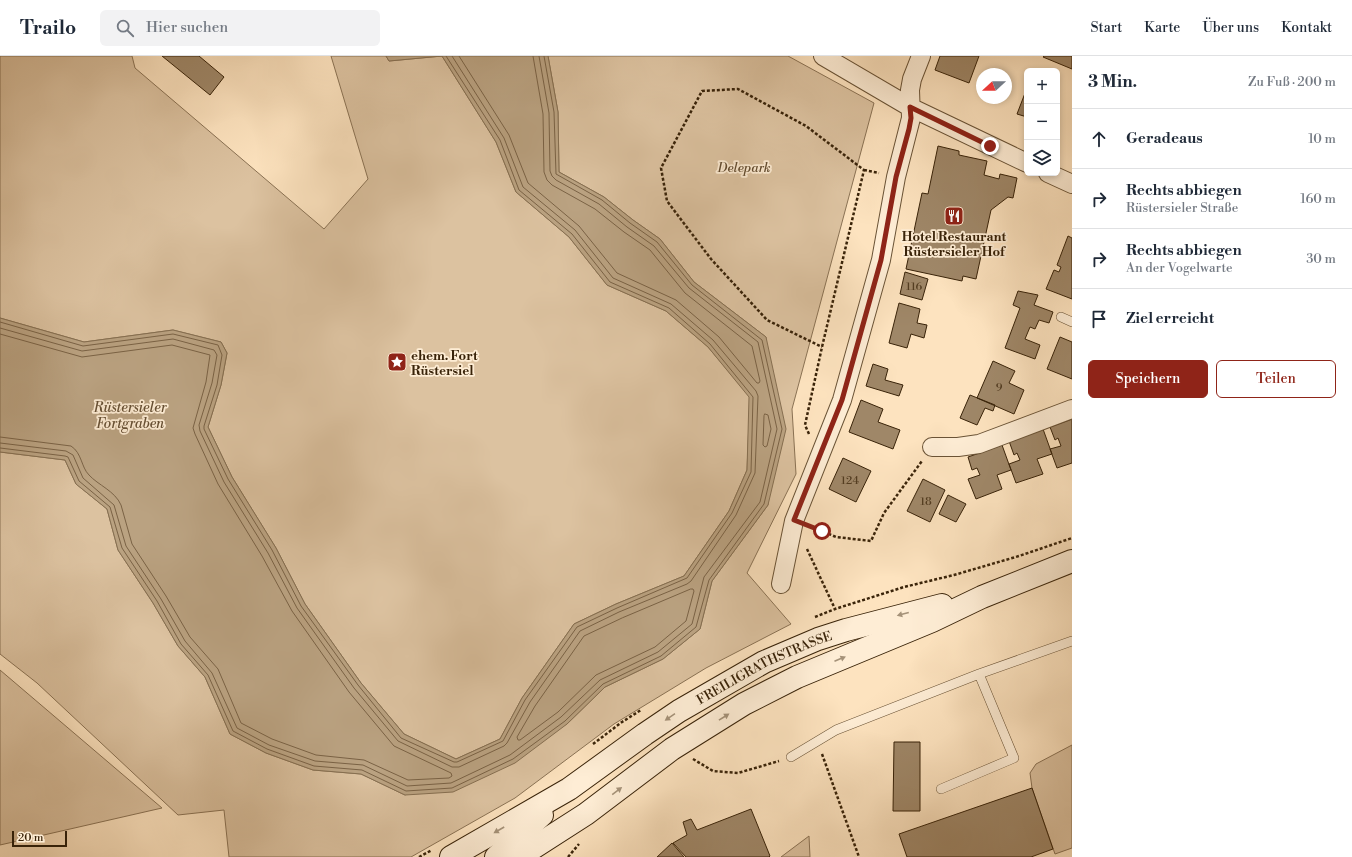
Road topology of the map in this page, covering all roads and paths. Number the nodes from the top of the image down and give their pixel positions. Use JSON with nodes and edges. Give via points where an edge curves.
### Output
{"nodes":[{"id":1,"x":823,"y":56,"type":"edge"},
{"id":2,"x":922,"y":56,"type":"edge"},
{"id":3,"x":910,"y":107,"type":"junction"},
{"id":4,"x":1024,"y":162,"type":"edge"},
{"id":5,"x":1055,"y":176,"type":"edge"},
{"id":6,"x":1072,"y":184,"type":"edge"},
{"id":7,"x":1060,"y":317,"type":"dead end"},
{"id":8,"x":1072,"y":322,"type":"edge"},
{"id":9,"x":822,"y":347,"type":"junction"},
{"id":10,"x":1072,"y":409,"type":"edge"},
{"id":11,"x":932,"y":447,"type":"joint"},
{"id":12,"x":819,"y":457,"type":"junction"},
{"id":13,"x":794,"y":520,"type":"junction"},
{"id":14,"x":806,"y":548,"type":"dead end"},
{"id":15,"x":1072,"y":561,"type":"edge"},
{"id":16,"x":781,"y":584,"type":"dead end"},
{"id":17,"x":982,"y":597,"type":"junction"},
{"id":18,"x":834,"y":608,"type":"dead end"},
{"id":19,"x":1072,"y":641,"type":"edge"},
{"id":20,"x":979,"y":674,"type":"junction"},
{"id":21,"x":818,"y":741,"type":"junction"},
{"id":22,"x":689,"y":756,"type":"dead end"},
{"id":23,"x":791,"y":757,"type":"joint"},
{"id":24,"x":569,"y":789,"type":"junction"},
{"id":25,"x":941,"y":789,"type":"dead end"},
{"id":26,"x":586,"y":814,"type":"junction"},
{"id":27,"x":581,"y":842,"type":"dead end"},
{"id":28,"x":451,"y":857,"type":"edge"},
{"id":29,"x":496,"y":857,"type":"edge"},
{"id":30,"x":519,"y":857,"type":"edge"},
{"id":31,"x":550,"y":857,"type":"edge"},
{"id":32,"x":568,"y":857,"type":"edge"},
{"id":33,"x":859,"y":857,"type":"edge"}],
"edges":[{"from":1,"to":3,"type":"street"},
{"from":2,"to":3,"type":"street","via":[[912,79]]},
{"from":3,"to":4,"type":"street"},
{"from":3,"to":12,"type":"street","via":[[909,129],[896,177],[881,260],[842,400]]},
{"from":5,"to":6,"type":"street"},
{"from":7,"to":8,"type":"lane"},
{"from":9,"to":9,"type":"path","via":[[864,170],[806,126],[738,89],[702,92],[661,168],[667,201],[711,259],[767,320]]},
{"from":9,"to":12,"type":"path","via":[[805,425]]},
{"from":10,"to":11,"type":"street","via":[[979,444]]},
{"from":11,"to":13,"type":"path","via":[[884,513],[871,542],[836,537]]},
{"from":12,"to":13,"type":"street"},
{"from":13,"to":16,"type":"street"},
{"from":14,"to":18,"type":"path"},
{"from":15,"to":17,"type":"main road","name":"FREILIGRATHSTRASSE"},
{"from":17,"to":24,"type":"main road","name":"FREILIGRATHSTRASSE","one_way":true,"via":[[926,608],[846,630],[764,662],[679,711]]},
{"from":26,"to":17,"type":"main road","name":"FREILIGRATHSTRASSE","one_way":true,"via":[[672,749],[744,704],[797,677]]},
{"from":19,"to":20,"type":"lane"},
{"from":20,"to":21,"type":"lane","via":[[836,730]]},
{"from":20,"to":25,"type":"lane","via":[[1014,758]]},
{"from":21,"to":23,"type":"lane"},
{"from":21,"to":33,"type":"path"},
{"from":22,"to":23,"type":"path","via":[[713,771],[738,773]]},
{"from":24,"to":28,"type":"main road","one_way":true},
{"from":24,"to":29,"type":"main road"},
{"from":26,"to":30,"type":"main road"},
{"from":26,"to":31,"type":"main road"},
{"from":27,"to":32,"type":"path"}]}
